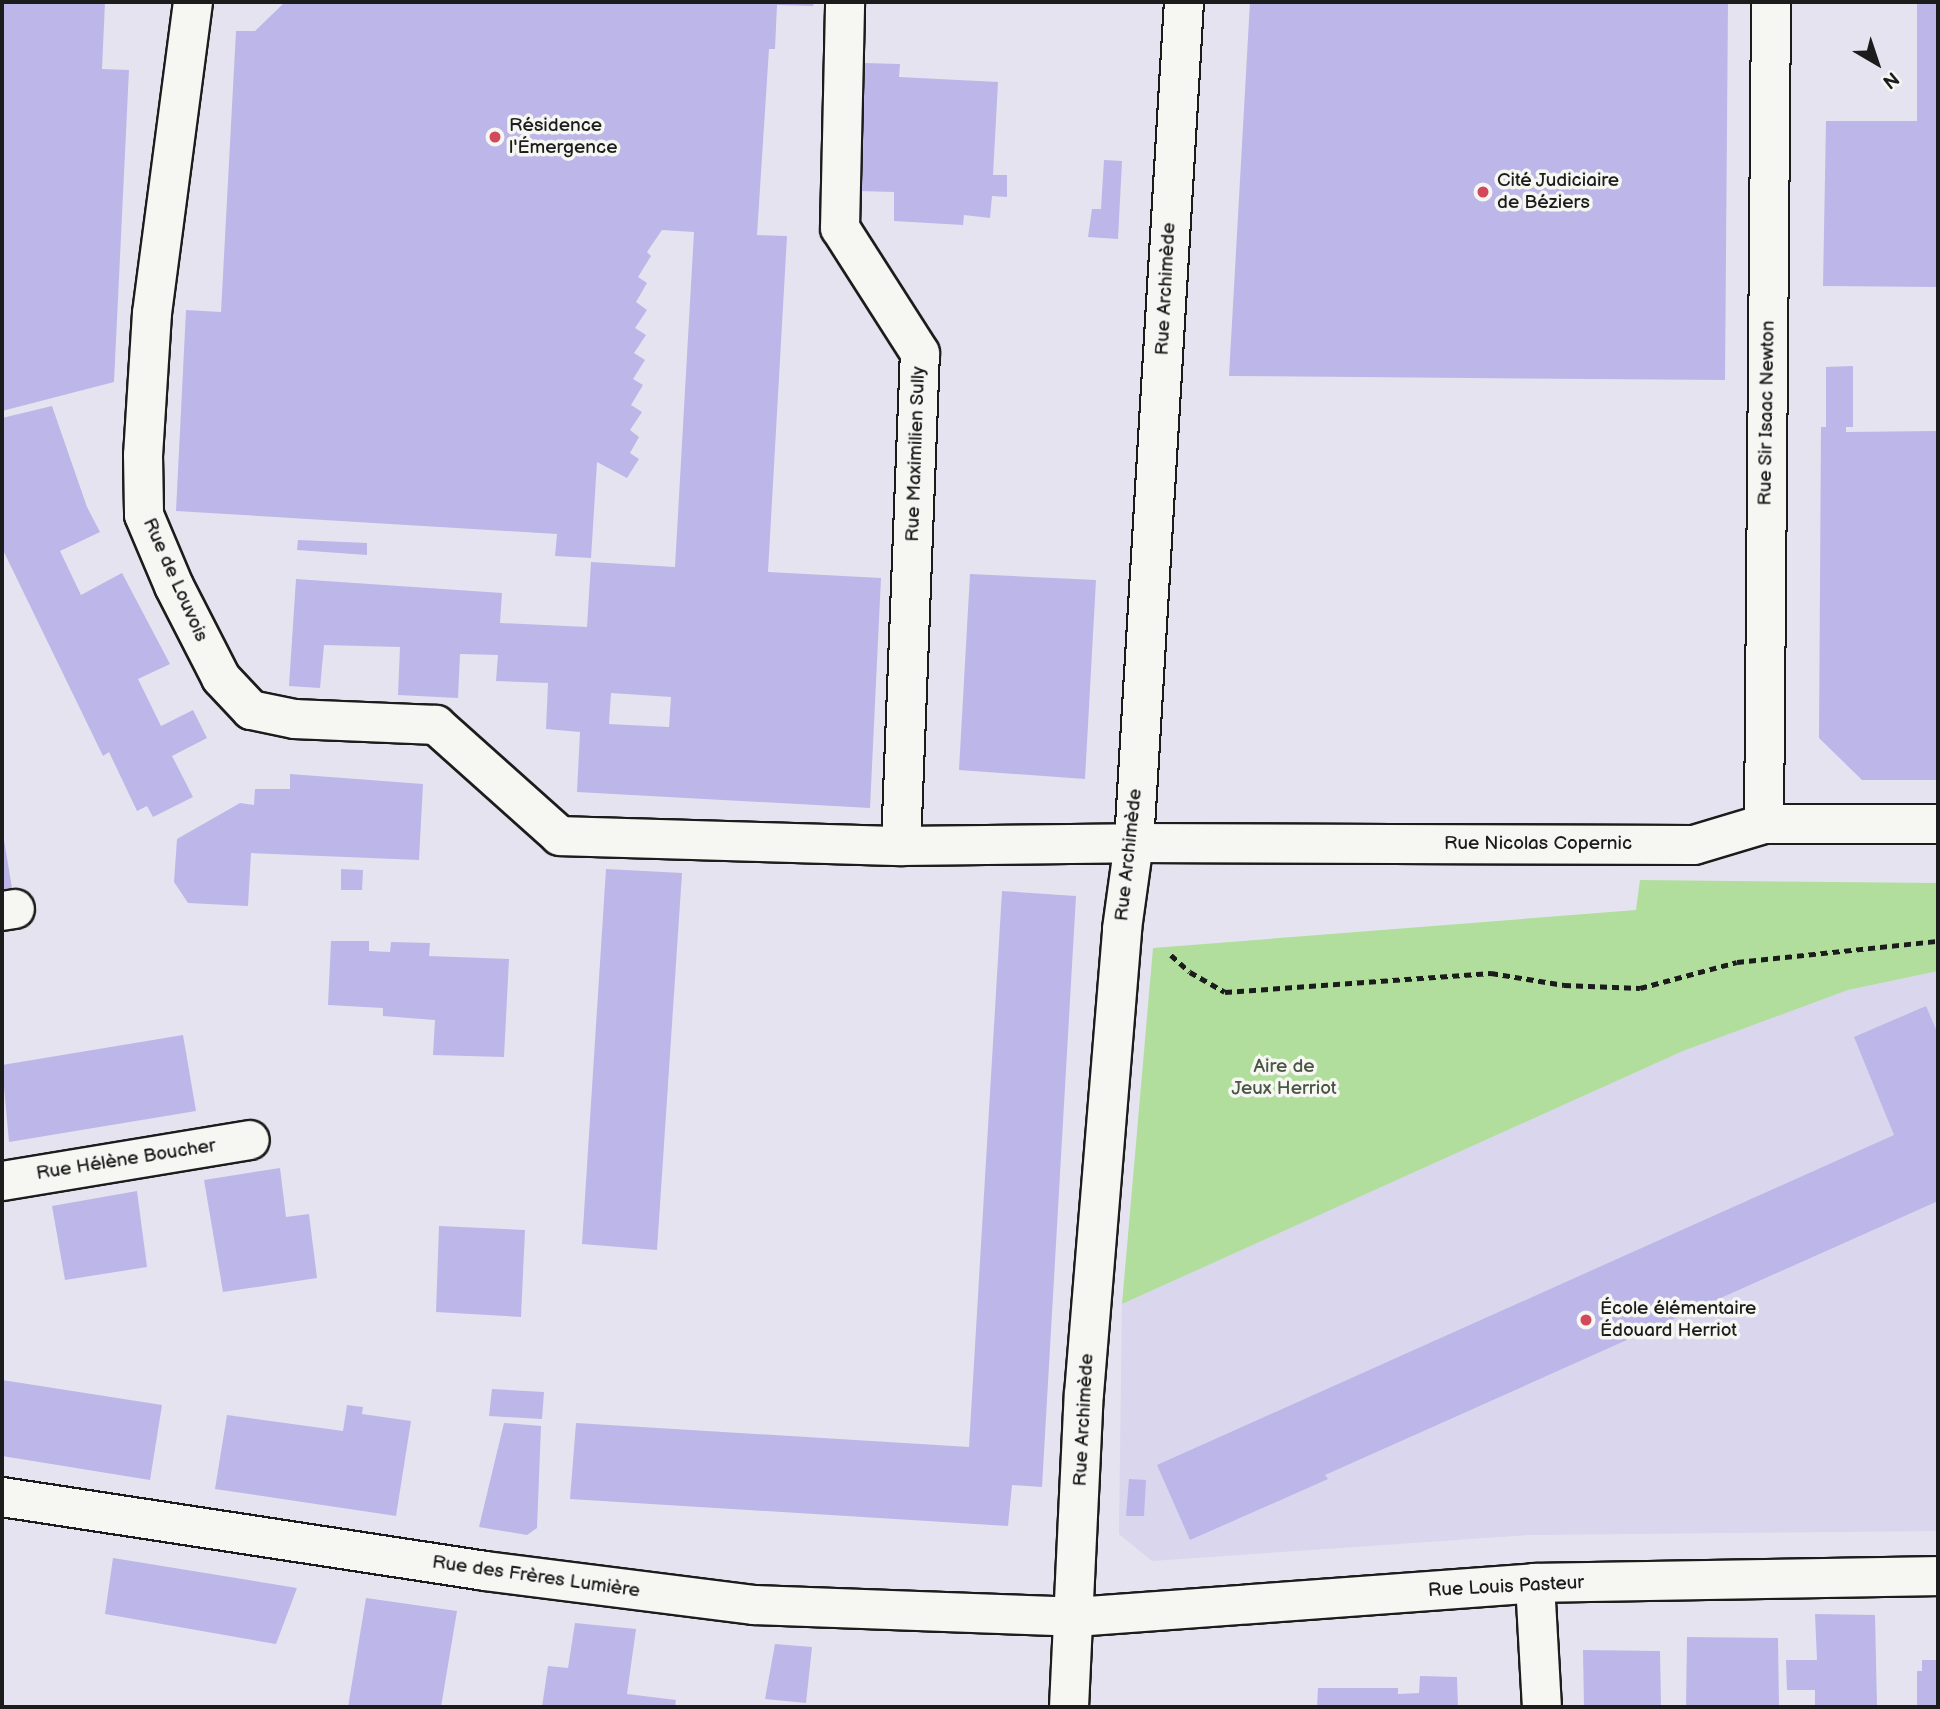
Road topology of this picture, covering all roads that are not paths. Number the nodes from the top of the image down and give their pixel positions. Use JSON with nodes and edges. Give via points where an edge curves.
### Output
{"nodes":[{"id":1,"x":193,"y":2,"type":"edge"},
{"id":2,"x":845,"y":2,"type":"edge"},
{"id":3,"x":1184,"y":2,"type":"edge"},
{"id":4,"x":1771,"y":2,"type":"edge"},
{"id":5,"x":1764,"y":824,"type":"junction"},
{"id":6,"x":1938,"y":824,"type":"edge"},
{"id":7,"x":1134,"y":843,"type":"junction"},
{"id":8,"x":901,"y":846,"type":"junction"},
{"id":9,"x":250,"y":1140,"type":"dead end"},
{"id":10,"x":2,"y":1181,"type":"edge"},
{"id":11,"x":2,"y":1497,"type":"edge"},
{"id":12,"x":1938,"y":1576,"type":"edge"},
{"id":13,"x":1535,"y":1583,"type":"junction"},
{"id":14,"x":1075,"y":1617,"type":"junction"},
{"id":15,"x":1069,"y":1707,"type":"edge"},
{"id":16,"x":1542,"y":1707,"type":"edge"}],
"edges":[{"from":1,"to":8,"type":"street","name":"Rue de Louvois","via":[[152,313],[144,515],[220,678],[251,709],[296,719],[436,725],[561,836]]},
{"from":2,"to":8,"type":"street","name":"Rue Maximilien Sully","via":[[840,228],[920,354]]},
{"from":3,"to":7,"type":"street","name":"Rue Archimède"},
{"from":4,"to":5,"type":"street","name":"Rue Sir Isaac Newton"},
{"from":5,"to":6,"type":"street","name":"Rue Nicolas Copernic"},
{"from":5,"to":7,"type":"street","name":"Rue Nicolas Copernic","via":[[1694,845]]},
{"from":7,"to":8,"type":"street"},
{"from":7,"to":14,"type":"street","name":"Rue Archimède","via":[[1122,929],[1086,1367]]},
{"from":9,"to":10,"type":"street","name":"Rue Hélène Boucher"},
{"from":11,"to":14,"type":"street","name":"Rue des Frères Lumière","via":[[471,1569],[754,1605]]},
{"from":12,"to":13,"type":"street","name":"Rue Louis Pasteur"},
{"from":13,"to":14,"type":"street","name":"Rue Louis Pasteur"},
{"from":13,"to":16,"type":"street"},
{"from":14,"to":15,"type":"street","name":"Rue Archimède"}]}
